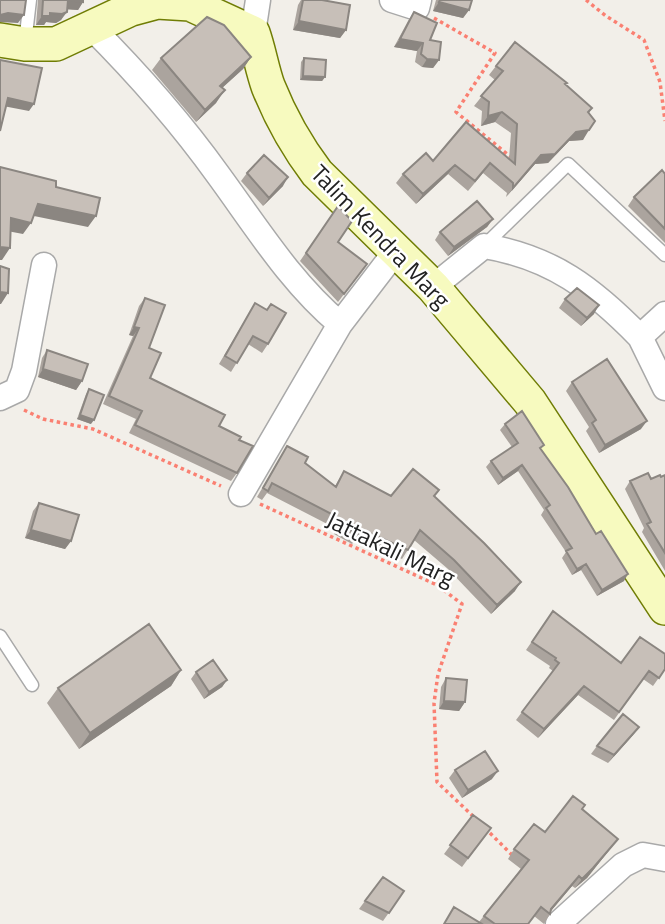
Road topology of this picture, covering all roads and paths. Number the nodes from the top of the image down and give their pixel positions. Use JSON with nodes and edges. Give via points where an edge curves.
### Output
{"nodes":[{"id":1,"x":30,"y":0,"type":"edge"},
{"id":2,"x":258,"y":0,"type":"edge"},
{"id":3,"x":392,"y":0,"type":"edge"},
{"id":4,"x":586,"y":0,"type":"edge"},
{"id":5,"x":418,"y":4,"type":"edge"},
{"id":6,"x":91,"y":27,"type":"junction"},
{"id":7,"x":253,"y":33,"type":"junction"},
{"id":8,"x":13,"y":42,"type":"edge"},
{"id":9,"x":665,"y":121,"type":"edge"},
{"id":10,"x":516,"y":162,"type":"edge"},
{"id":11,"x":484,"y":246,"type":"junction"},
{"id":12,"x":396,"y":251,"type":"junction"},
{"id":13,"x":665,"y":255,"type":"edge"},
{"id":14,"x":44,"y":265,"type":"dead end"},
{"id":15,"x":433,"y":287,"type":"junction"},
{"id":16,"x":665,"y":314,"type":"edge"},
{"id":17,"x":340,"y":324,"type":"junction"},
{"id":18,"x":640,"y":337,"type":"junction"},
{"id":19,"x":665,"y":388,"type":"edge"},
{"id":20,"x":1,"y":399,"type":"edge"},
{"id":21,"x":241,"y":494,"type":"junction"},
{"id":22,"x":665,"y":608,"type":"edge"},
{"id":23,"x":0,"y":636,"type":"edge"},
{"id":24,"x":32,"y":685,"type":"dead end"},
{"id":25,"x":665,"y":859,"type":"edge"},
{"id":26,"x":520,"y":863,"type":"edge"},
{"id":27,"x":558,"y":924,"type":"edge"}],
"edges":[{"from":1,"to":8,"type":"lane"},
{"from":2,"to":7,"type":"street"},
{"from":3,"to":5,"type":"street"},
{"from":4,"to":9,"type":"path","via":[[644,40],[660,82]]},
{"from":5,"to":10,"type":"path","via":[[495,52],[456,112]]},
{"from":6,"to":7,"type":"street","via":[[157,2],[190,5]]},
{"from":6,"to":8,"type":"street","via":[[56,44]]},
{"from":6,"to":17,"type":"street","via":[[150,89],[271,251]]},
{"from":7,"to":12,"type":"street","name":"Talim Kendra Marg","via":[[268,85],[309,162]]},
{"from":11,"to":13,"type":"lane","via":[[568,164]]},
{"from":11,"to":15,"type":"street"},
{"from":11,"to":18,"type":"street","via":[[507,250],[570,275]]},
{"from":12,"to":15,"type":"street","name":"Talim Kendra Marg"},
{"from":12,"to":17,"type":"street"},
{"from":14,"to":20,"type":"street","via":[[24,370],[17,390]]},
{"from":15,"to":22,"type":"street","name":"Talim Kendra Marg","via":[[530,402]]},
{"from":16,"to":18,"type":"street"},
{"from":17,"to":21,"type":"street"},
{"from":18,"to":19,"type":"street"},
{"from":20,"to":21,"type":"path","name":"Jattakali Marg","via":[[43,419],[93,429]]},
{"from":21,"to":26,"type":"path","name":"Jattakali Marg","via":[[437,585],[462,604],[438,674],[434,703],[437,782]]},
{"from":23,"to":24,"type":"lane"},
{"from":25,"to":27,"type":"street","via":[[643,855],[623,865]]}]}
